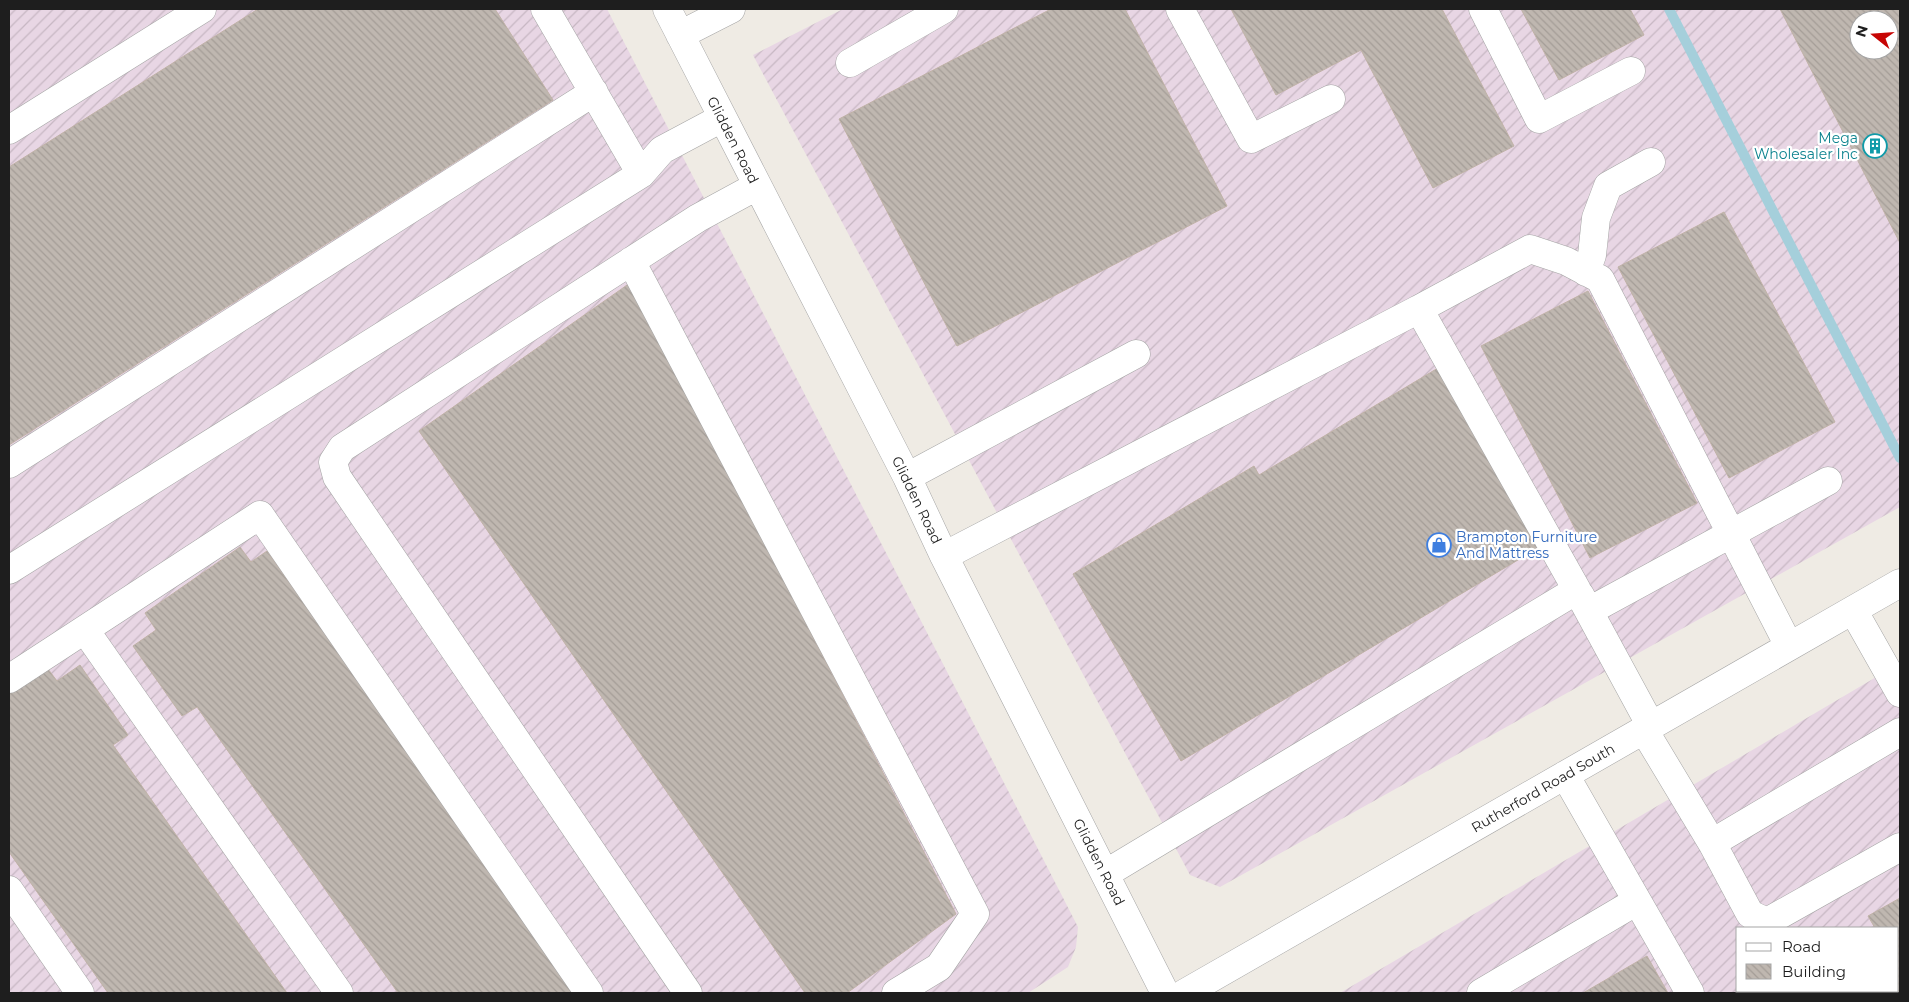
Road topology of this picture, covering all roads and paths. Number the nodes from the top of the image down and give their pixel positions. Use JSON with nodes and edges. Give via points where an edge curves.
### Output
{"nodes":[{"id":1,"x":202,"y":9,"type":"edge"},
{"id":2,"x":545,"y":9,"type":"edge"},
{"id":3,"x":666,"y":9,"type":"edge"},
{"id":4,"x":731,"y":9,"type":"edge"},
{"id":5,"x":944,"y":9,"type":"edge"},
{"id":6,"x":1180,"y":9,"type":"edge"},
{"id":7,"x":1483,"y":9,"type":"edge"},
{"id":8,"x":680,"y":35,"type":"junction"},
{"id":9,"x":850,"y":63,"type":"dead end"},
{"id":10,"x":1631,"y":71,"type":"dead end"},
{"id":11,"x":594,"y":92,"type":"junction"},
{"id":12,"x":1331,"y":100,"type":"dead end"},
{"id":13,"x":722,"y":118,"type":"junction"},
{"id":14,"x":9,"y":130,"type":"edge"},
{"id":15,"x":1651,"y":162,"type":"dead end"},
{"id":16,"x":641,"y":174,"type":"junction"},
{"id":17,"x":757,"y":186,"type":"junction"},
{"id":18,"x":631,"y":261,"type":"junction"},
{"id":19,"x":1586,"y":272,"type":"junction"},
{"id":20,"x":1419,"y":309,"type":"junction"},
{"id":21,"x":1136,"y":354,"type":"dead end"},
{"id":22,"x":9,"y":464,"type":"edge"},
{"id":23,"x":907,"y":477,"type":"junction"},
{"id":24,"x":1828,"y":480,"type":"dead end"},
{"id":25,"x":1731,"y":534,"type":"junction"},
{"id":26,"x":944,"y":556,"type":"junction"},
{"id":27,"x":9,"y":570,"type":"edge"},
{"id":28,"x":1900,"y":583,"type":"edge"},
{"id":29,"x":1583,"y":601,"type":"junction"},
{"id":30,"x":1853,"y":610,"type":"junction"},
{"id":31,"x":85,"y":630,"type":"junction"},
{"id":32,"x":1790,"y":646,"type":"junction"},
{"id":33,"x":9,"y":680,"type":"edge"},
{"id":34,"x":1900,"y":693,"type":"edge"},
{"id":35,"x":1647,"y":728,"type":"junction"},
{"id":36,"x":1896,"y":743,"type":"edge"},
{"id":37,"x":1565,"y":775,"type":"junction"},
{"id":38,"x":1712,"y":843,"type":"junction"},
{"id":39,"x":1900,"y":847,"type":"edge"},
{"id":40,"x":1105,"y":874,"type":"junction"},
{"id":41,"x":9,"y":890,"type":"edge"},
{"id":42,"x":1637,"y":901,"type":"junction"},
{"id":43,"x":80,"y":993,"type":"edge"},
{"id":44,"x":339,"y":993,"type":"edge"},
{"id":45,"x":589,"y":993,"type":"edge"},
{"id":46,"x":688,"y":993,"type":"edge"},
{"id":47,"x":896,"y":993,"type":"edge"},
{"id":48,"x":1165,"y":993,"type":"edge"},
{"id":49,"x":1185,"y":993,"type":"edge"},
{"id":50,"x":1481,"y":993,"type":"edge"},
{"id":51,"x":1690,"y":993,"type":"edge"}],
"edges":[{"from":1,"to":14,"type":"street"},
{"from":2,"to":11,"type":"street"},
{"from":3,"to":8,"type":"street","name":"Glidden Road"},
{"from":4,"to":8,"type":"street"},
{"from":5,"to":9,"type":"street"},
{"from":6,"to":12,"type":"street","via":[[1251,139]]},
{"from":7,"to":10,"type":"street","via":[[1539,119]]},
{"from":8,"to":13,"type":"street","name":"Glidden Road"},
{"from":11,"to":16,"type":"street"},
{"from":11,"to":22,"type":"street"},
{"from":13,"to":16,"type":"street","via":[[662,150]]},
{"from":13,"to":17,"type":"street","name":"Glidden Road"},
{"from":15,"to":19,"type":"street","via":[[1608,186],[1596,218],[1592,255]]},
{"from":16,"to":27,"type":"street"},
{"from":17,"to":18,"type":"street","via":[[698,218]]},
{"from":17,"to":23,"type":"street","name":"Glidden Road"},
{"from":18,"to":46,"type":"street","via":[[342,448],[333,462],[337,477]]},
{"from":18,"to":47,"type":"street","via":[[975,914],[939,967]]},
{"from":19,"to":20,"type":"street","via":[[1566,261],[1530,249]]},
{"from":19,"to":25,"type":"street","via":[[1600,279]]},
{"from":20,"to":26,"type":"street"},
{"from":20,"to":29,"type":"street"},
{"from":21,"to":23,"type":"street"},
{"from":23,"to":26,"type":"street","name":"Glidden Road"},
{"from":24,"to":25,"type":"street"},
{"from":25,"to":29,"type":"street"},
{"from":25,"to":32,"type":"street"},
{"from":26,"to":40,"type":"street","name":"Glidden Road"},
{"from":28,"to":30,"type":"street","name":"Rutherford Road South"},
{"from":29,"to":35,"type":"street"},
{"from":29,"to":40,"type":"street"},
{"from":30,"to":32,"type":"street","name":"Rutherford Road South"},
{"from":30,"to":34,"type":"street"},
{"from":31,"to":33,"type":"street"},
{"from":31,"to":44,"type":"street"},
{"from":31,"to":45,"type":"street","via":[[260,515]]},
{"from":32,"to":35,"type":"street","name":"Rutherford Road South"},
{"from":35,"to":37,"type":"street","name":"Rutherford Road South"},
{"from":35,"to":38,"type":"street"},
{"from":36,"to":38,"type":"street"},
{"from":37,"to":42,"type":"street"},
{"from":37,"to":49,"type":"street","name":"Rutherford Road South"},
{"from":38,"to":39,"type":"street","via":[[1750,914],[1767,922]]},
{"from":40,"to":48,"type":"street","name":"Glidden Road"},
{"from":41,"to":43,"type":"street"},
{"from":42,"to":50,"type":"street"},
{"from":42,"to":51,"type":"street"}]}
